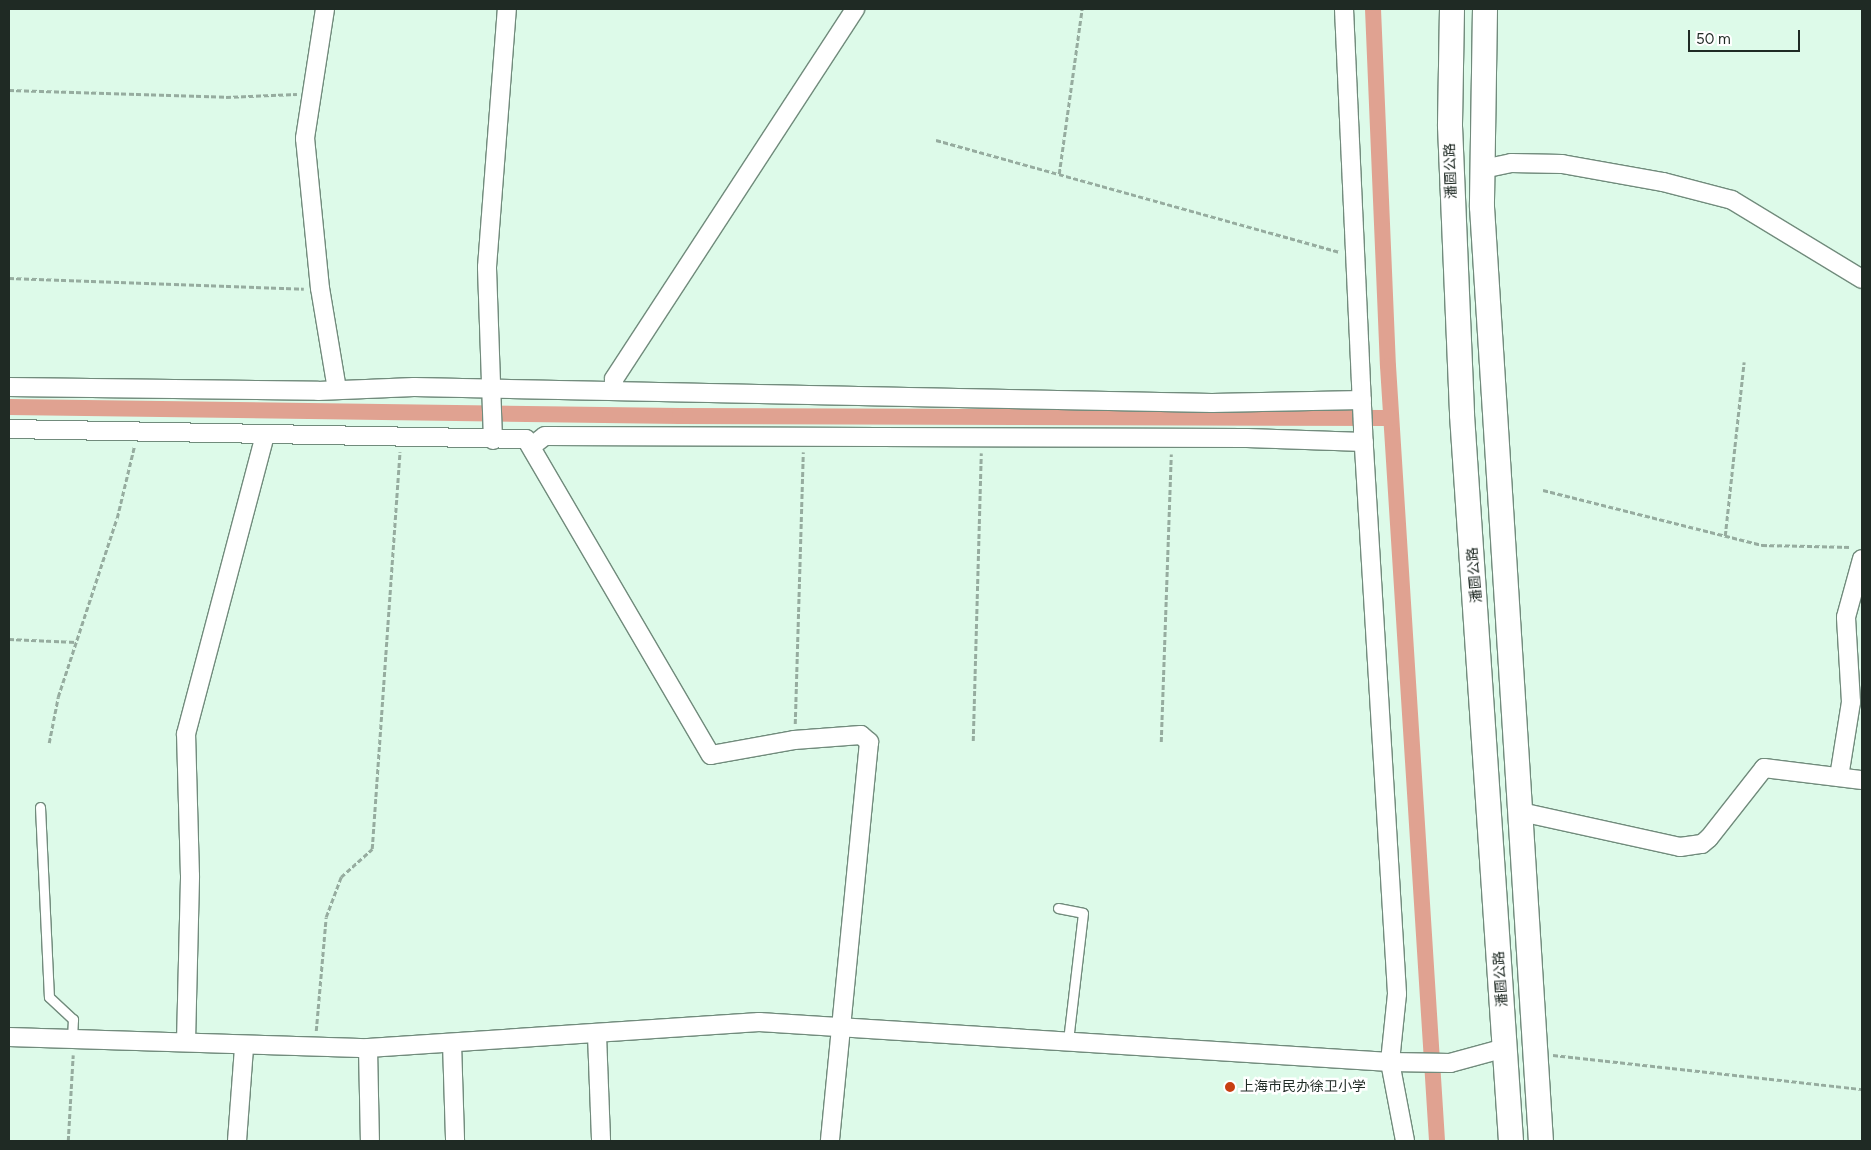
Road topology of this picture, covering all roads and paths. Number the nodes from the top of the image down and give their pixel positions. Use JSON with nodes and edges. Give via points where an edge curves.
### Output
{"nodes":[{"id":1,"x":325,"y":9,"type":"edge"},
{"id":2,"x":507,"y":9,"type":"edge"},
{"id":3,"x":855,"y":9,"type":"edge"},
{"id":4,"x":1082,"y":9,"type":"edge"},
{"id":5,"x":1344,"y":9,"type":"edge"},
{"id":6,"x":1452,"y":9,"type":"edge"},
{"id":7,"x":1485,"y":9,"type":"edge"},
{"id":8,"x":9,"y":90,"type":"edge"},
{"id":9,"x":309,"y":93,"type":"junction"},
{"id":10,"x":936,"y":140,"type":"dead end"},
{"id":11,"x":1482,"y":169,"type":"junction"},
{"id":12,"x":1059,"y":174,"type":"junction"},
{"id":13,"x":1355,"y":257,"type":"junction"},
{"id":14,"x":9,"y":278,"type":"edge"},
{"id":15,"x":1862,"y":279,"type":"edge"},
{"id":16,"x":320,"y":288,"type":"junction"},
{"id":17,"x":1744,"y":362,"type":"dead end"},
{"id":18,"x":9,"y":387,"type":"edge"},
{"id":19,"x":337,"y":390,"type":"junction"},
{"id":20,"x":614,"y":391,"type":"junction"},
{"id":21,"x":489,"y":393,"type":"junction"},
{"id":22,"x":1362,"y":403,"type":"junction"},
{"id":23,"x":9,"y":429,"type":"edge"},
{"id":24,"x":138,"y":432,"type":"junction"},
{"id":25,"x":264,"y":434,"type":"junction"},
{"id":26,"x":492,"y":435,"type":"junction"},
{"id":27,"x":1363,"y":437,"type":"junction"},
{"id":28,"x":401,"y":438,"type":"junction"},
{"id":29,"x":981,"y":438,"type":"junction"},
{"id":30,"x":1172,"y":438,"type":"junction"},
{"id":31,"x":804,"y":439,"type":"junction"},
{"id":32,"x":532,"y":446,"type":"junction"},
{"id":33,"x":1543,"y":490,"type":"dead end"},
{"id":34,"x":1725,"y":536,"type":"junction"},
{"id":35,"x":1858,"y":553,"type":"edge"},
{"id":36,"x":9,"y":639,"type":"edge"},
{"id":37,"x":76,"y":642,"type":"junction"},
{"id":38,"x":794,"y":740,"type":"junction"},
{"id":39,"x":973,"y":741,"type":"dead end"},
{"id":40,"x":1161,"y":742,"type":"dead end"},
{"id":41,"x":49,"y":743,"type":"dead end"},
{"id":42,"x":1839,"y":777,"type":"junction"},
{"id":43,"x":1862,"y":780,"type":"edge"},
{"id":44,"x":40,"y":807,"type":"dead end"},
{"id":45,"x":1521,"y":812,"type":"junction"},
{"id":46,"x":1058,"y":908,"type":"dead end"},
{"id":47,"x":839,"y":1026,"type":"junction"},
{"id":48,"x":597,"y":1035,"type":"junction"},
{"id":49,"x":9,"y":1037,"type":"edge"},
{"id":50,"x":72,"y":1039,"type":"junction"},
{"id":51,"x":1068,"y":1040,"type":"junction"},
{"id":52,"x":186,"y":1042,"type":"junction"},
{"id":53,"x":452,"y":1043,"type":"junction"},
{"id":54,"x":244,"y":1047,"type":"junction"},
{"id":55,"x":314,"y":1048,"type":"junction"},
{"id":56,"x":368,"y":1048,"type":"junction"},
{"id":57,"x":1505,"y":1048,"type":"junction"},
{"id":58,"x":1535,"y":1057,"type":"junction"},
{"id":59,"x":1396,"y":1061,"type":"junction"},
{"id":60,"x":1862,"y":1089,"type":"edge"},
{"id":61,"x":68,"y":1141,"type":"edge"},
{"id":62,"x":237,"y":1141,"type":"edge"},
{"id":63,"x":370,"y":1141,"type":"edge"},
{"id":64,"x":455,"y":1141,"type":"edge"},
{"id":65,"x":601,"y":1141,"type":"edge"},
{"id":66,"x":830,"y":1141,"type":"edge"},
{"id":67,"x":1405,"y":1141,"type":"edge"},
{"id":68,"x":1511,"y":1141,"type":"edge"},
{"id":69,"x":1541,"y":1141,"type":"edge"}],
"edges":[{"from":1,"to":9,"type":"street"},
{"from":2,"to":21,"type":"street","via":[[487,267]]},
{"from":3,"to":20,"type":"street","via":[[614,379]]},
{"from":4,"to":12,"type":"path"},
{"from":5,"to":13,"type":"street"},
{"from":6,"to":57,"type":"main road","name":"潘圆公路","via":[[1450,126],[1462,415]]},
{"from":7,"to":11,"type":"main road"},
{"from":8,"to":9,"type":"path","via":[[226,97]]},
{"from":9,"to":16,"type":"street","via":[[305,138]]},
{"from":10,"to":12,"type":"path"},
{"from":11,"to":15,"type":"street","via":[[1511,162],[1562,164],[1663,182],[1732,200]]},
{"from":11,"to":45,"type":"main road"},
{"from":12,"to":13,"type":"path"},
{"from":13,"to":22,"type":"street"},
{"from":14,"to":16,"type":"path","via":[[275,291]]},
{"from":16,"to":19,"type":"street"},
{"from":17,"to":34,"type":"path"},
{"from":18,"to":19,"type":"street"},
{"from":19,"to":21,"type":"street"},
{"from":20,"to":21,"type":"street"},
{"from":20,"to":22,"type":"street"},
{"from":21,"to":26,"type":"street"},
{"from":22,"to":27,"type":"street"},
{"from":23,"to":24,"type":"street"},
{"from":24,"to":25,"type":"street"},
{"from":24,"to":37,"type":"path","via":[[117,518]]},
{"from":25,"to":28,"type":"street"},
{"from":25,"to":52,"type":"street","via":[[186,734],[190,876]]},
{"from":26,"to":28,"type":"street"},
{"from":26,"to":32,"type":"street","via":[[526,439]]},
{"from":27,"to":30,"type":"street"},
{"from":27,"to":59,"type":"street","via":[[1397,994]]},
{"from":28,"to":55,"type":"path","via":[[372,849],[342,877],[326,917]]},
{"from":29,"to":30,"type":"street"},
{"from":29,"to":31,"type":"street"},
{"from":29,"to":39,"type":"path"},
{"from":30,"to":40,"type":"path"},
{"from":31,"to":32,"type":"street","via":[[545,436]]},
{"from":31,"to":38,"type":"path"},
{"from":32,"to":38,"type":"street","via":[[711,755]]},
{"from":33,"to":34,"type":"path"},
{"from":34,"to":35,"type":"path","via":[[1762,545]]},
{"from":35,"to":42,"type":"street","via":[[1846,617],[1850,702]]},
{"from":36,"to":37,"type":"path"},
{"from":37,"to":41,"type":"path"},
{"from":38,"to":47,"type":"street","via":[[861,735],[872,752]]},
{"from":42,"to":43,"type":"street"},
{"from":42,"to":45,"type":"street","via":[[1764,768],[1709,838],[1692,846],[1615,835]]},
{"from":44,"to":50,"type":"lane","via":[[49,997],[73,1019]]},
{"from":45,"to":58,"type":"main road"},
{"from":46,"to":51,"type":"lane","via":[[1083,913]]},
{"from":47,"to":48,"type":"street","via":[[759,1022]]},
{"from":47,"to":51,"type":"street"},
{"from":47,"to":66,"type":"street"},
{"from":48,"to":53,"type":"street"},
{"from":48,"to":65,"type":"street"},
{"from":49,"to":50,"type":"street"},
{"from":50,"to":52,"type":"street"},
{"from":50,"to":61,"type":"path"},
{"from":51,"to":59,"type":"street"},
{"from":52,"to":54,"type":"street"},
{"from":53,"to":56,"type":"street"},
{"from":53,"to":64,"type":"street"},
{"from":54,"to":55,"type":"street"},
{"from":54,"to":62,"type":"street"},
{"from":55,"to":56,"type":"street"},
{"from":56,"to":63,"type":"street"},
{"from":57,"to":59,"type":"street","via":[[1450,1063]]},
{"from":57,"to":68,"type":"main road","name":"潘圆公路"},
{"from":58,"to":60,"type":"path","via":[[1566,1055]]},
{"from":58,"to":69,"type":"main road"},
{"from":59,"to":67,"type":"street"}]}
